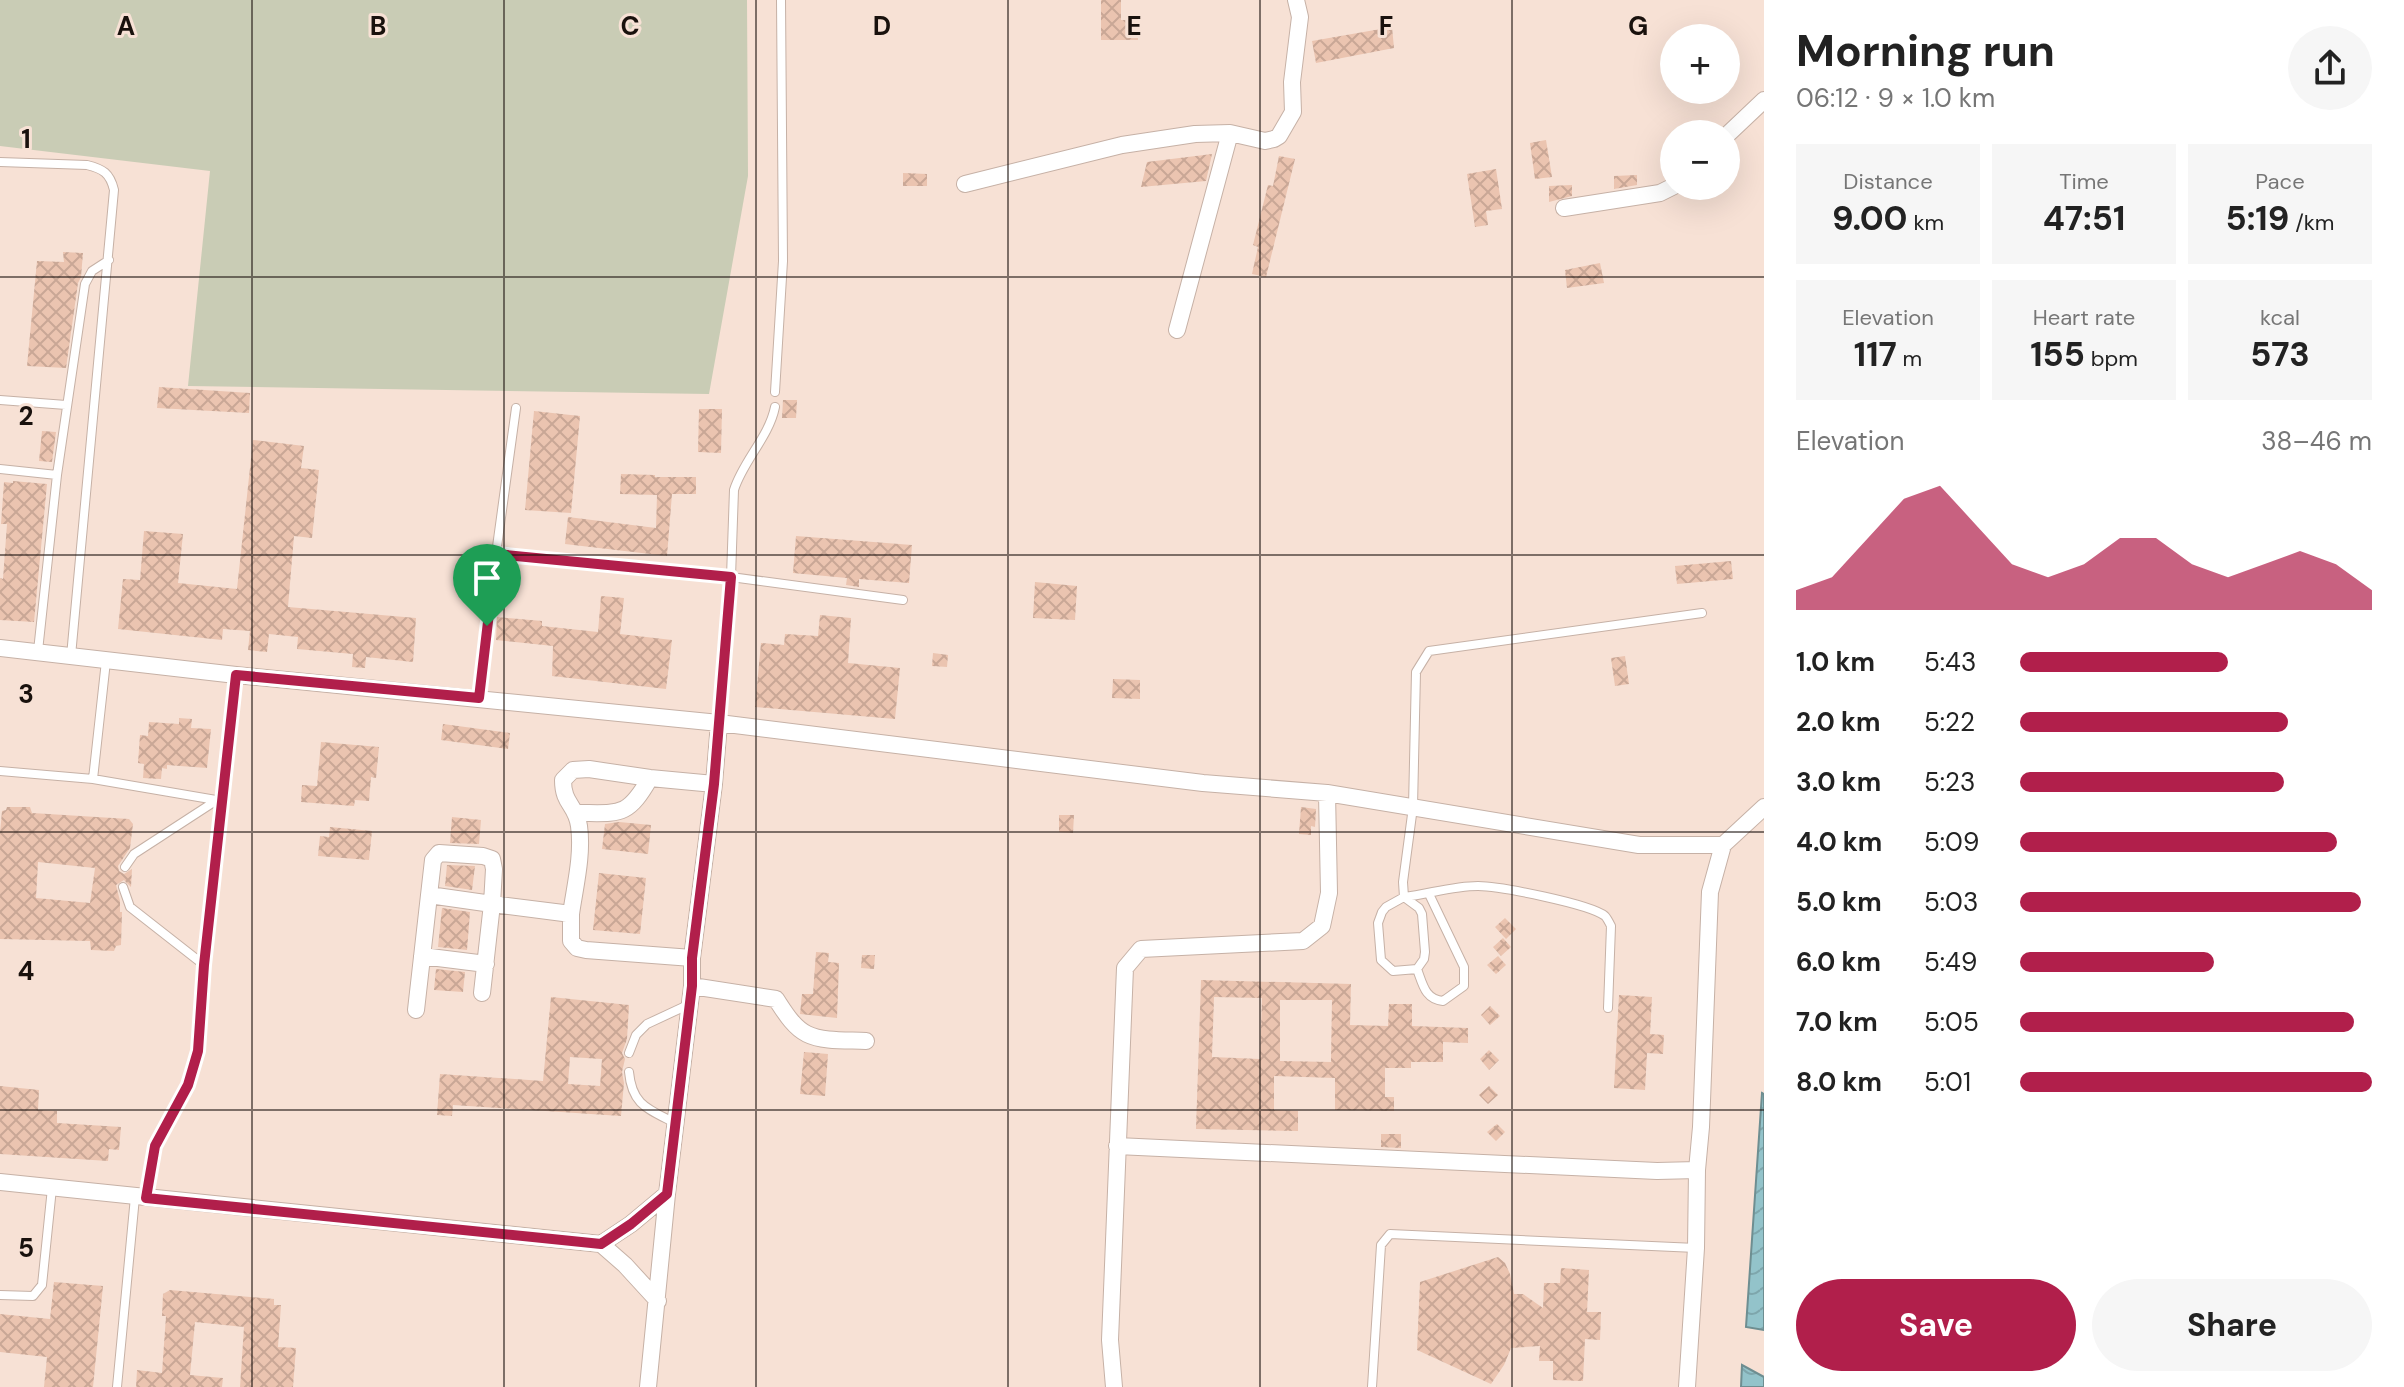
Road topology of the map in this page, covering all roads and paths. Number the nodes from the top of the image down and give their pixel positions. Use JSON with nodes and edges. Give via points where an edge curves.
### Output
{"nodes":[{"id":1,"x":781,"y":0,"type":"edge"},
{"id":2,"x":1296,"y":0,"type":"edge"},
{"id":3,"x":1764,"y":100,"type":"edge"},
{"id":4,"x":1740,"y":123,"type":"edge"},
{"id":5,"x":1230,"y":133,"type":"junction"},
{"id":6,"x":0,"y":162,"type":"edge"},
{"id":7,"x":965,"y":184,"type":"dead end"},
{"id":8,"x":1660,"y":193,"type":"edge"},
{"id":9,"x":1564,"y":208,"type":"dead end"},
{"id":10,"x":109,"y":260,"type":"junction"},
{"id":11,"x":1177,"y":330,"type":"dead end"},
{"id":12,"x":775,"y":392,"type":"dead end"},
{"id":13,"x":0,"y":400,"type":"edge"},
{"id":14,"x":66,"y":405,"type":"junction"},
{"id":15,"x":775,"y":407,"type":"dead end"},
{"id":16,"x":516,"y":408,"type":"dead end"},
{"id":17,"x":0,"y":469,"type":"edge"},
{"id":18,"x":57,"y":475,"type":"junction"},
{"id":19,"x":496,"y":554,"type":"junction"},
{"id":20,"x":731,"y":577,"type":"junction"},
{"id":21,"x":903,"y":600,"type":"dead end"},
{"id":22,"x":1702,"y":613,"type":"dead end"},
{"id":23,"x":0,"y":648,"type":"edge"},
{"id":24,"x":38,"y":651,"type":"junction"},
{"id":25,"x":71,"y":656,"type":"junction"},
{"id":26,"x":107,"y":660,"type":"junction"},
{"id":27,"x":236,"y":675,"type":"junction"},
{"id":28,"x":479,"y":698,"type":"junction"},
{"id":29,"x":719,"y":723,"type":"junction"},
{"id":30,"x":0,"y":771,"type":"edge"},
{"id":31,"x":650,"y":778,"type":"junction"},
{"id":32,"x":93,"y":779,"type":"junction"},
{"id":33,"x":714,"y":784,"type":"junction"},
{"id":34,"x":1327,"y":793,"type":"junction"},
{"id":35,"x":225,"y":795,"type":"junction"},
{"id":36,"x":216,"y":800,"type":"junction"},
{"id":37,"x":1413,"y":807,"type":"junction"},
{"id":38,"x":1764,"y":807,"type":"edge"},
{"id":39,"x":576,"y":813,"type":"junction"},
{"id":40,"x":1723,"y":845,"type":"junction"},
{"id":41,"x":125,"y":867,"type":"dead end"},
{"id":42,"x":123,"y":887,"type":"dead end"},
{"id":43,"x":1429,"y":894,"type":"junction"},
{"id":44,"x":429,"y":895,"type":"junction"},
{"id":45,"x":1404,"y":897,"type":"junction"},
{"id":46,"x":492,"y":904,"type":"junction"},
{"id":47,"x":571,"y":914,"type":"junction"},
{"id":48,"x":422,"y":956,"type":"junction"},
{"id":49,"x":692,"y":958,"type":"junction"},
{"id":50,"x":486,"y":964,"type":"junction"},
{"id":51,"x":204,"y":965,"type":"junction"},
{"id":52,"x":1417,"y":969,"type":"junction"},
{"id":53,"x":692,"y":986,"type":"junction"},
{"id":54,"x":482,"y":993,"type":"dead end"},
{"id":55,"x":690,"y":1004,"type":"junction"},
{"id":56,"x":1608,"y":1008,"type":"dead end"},
{"id":57,"x":416,"y":1010,"type":"dead end"},
{"id":58,"x":866,"y":1041,"type":"dead end"},
{"id":59,"x":629,"y":1053,"type":"dead end"},
{"id":60,"x":629,"y":1072,"type":"dead end"},
{"id":61,"x":675,"y":1123,"type":"junction"},
{"id":62,"x":1117,"y":1146,"type":"junction"},
{"id":63,"x":1697,"y":1170,"type":"junction"},
{"id":64,"x":0,"y":1182,"type":"edge"},
{"id":65,"x":52,"y":1188,"type":"junction"},
{"id":66,"x":667,"y":1194,"type":"junction"},
{"id":67,"x":141,"y":1197,"type":"junction"},
{"id":68,"x":601,"y":1244,"type":"junction"},
{"id":69,"x":1696,"y":1248,"type":"junction"},
{"id":70,"x":0,"y":1295,"type":"edge"},
{"id":71,"x":658,"y":1301,"type":"junction"},
{"id":72,"x":117,"y":1387,"type":"edge"},
{"id":73,"x":648,"y":1387,"type":"edge"},
{"id":74,"x":1114,"y":1387,"type":"edge"},
{"id":75,"x":1372,"y":1387,"type":"edge"},
{"id":76,"x":1687,"y":1387,"type":"edge"}],
"edges":[{"from":1,"to":12,"type":"lane","via":[[783,261]]},
{"from":2,"to":5,"type":"street","via":[[1300,17],[1289,122],[1279,136],[1265,141]]},
{"from":3,"to":4,"type":"street"},
{"from":5,"to":7,"type":"street","via":[[1122,145]]},
{"from":5,"to":11,"type":"street"},
{"from":6,"to":10,"type":"lane","via":[[87,165],[111,176]]},
{"from":8,"to":9,"type":"street"},
{"from":10,"to":14,"type":"lane","via":[[92,271],[85,284]]},
{"from":10,"to":25,"type":"lane"},
{"from":13,"to":14,"type":"lane"},
{"from":14,"to":18,"type":"lane"},
{"from":15,"to":20,"type":"lane","via":[[734,490]]},
{"from":16,"to":19,"type":"lane"},
{"from":17,"to":18,"type":"lane"},
{"from":18,"to":24,"type":"lane"},
{"from":19,"to":20,"type":"lane"},
{"from":19,"to":28,"type":"lane"},
{"from":20,"to":21,"type":"lane"},
{"from":20,"to":29,"type":"lane"},
{"from":22,"to":37,"type":"lane","via":[[1429,651],[1416,672]]},
{"from":23,"to":24,"type":"street"},
{"from":24,"to":25,"type":"street"},
{"from":25,"to":26,"type":"street"},
{"from":26,"to":27,"type":"street"},
{"from":26,"to":32,"type":"lane"},
{"from":27,"to":28,"type":"street"},
{"from":27,"to":35,"type":"lane"},
{"from":28,"to":29,"type":"street"},
{"from":29,"to":33,"type":"street"},
{"from":29,"to":34,"type":"street","via":[[1203,783]]},
{"from":30,"to":32,"type":"lane"},
{"from":31,"to":33,"type":"street"},
{"from":31,"to":39,"type":"street","via":[[629,808]]},
{"from":31,"to":39,"type":"street","via":[[573,770],[563,780],[563,796]]},
{"from":32,"to":36,"type":"lane"},
{"from":33,"to":49,"type":"street"},
{"from":34,"to":37,"type":"street"},
{"from":34,"to":62,"type":"street","via":[[1329,893],[1322,926],[1303,941],[1141,949],[1125,968]]},
{"from":35,"to":36,"type":"lane"},
{"from":35,"to":51,"type":"lane"},
{"from":36,"to":41,"type":"lane","via":[[134,854]]},
{"from":37,"to":40,"type":"street","via":[[1639,845]]},
{"from":37,"to":45,"type":"lane"},
{"from":38,"to":40,"type":"street"},
{"from":39,"to":47,"type":"street","via":[[579,852]]},
{"from":40,"to":63,"type":"street","via":[[1710,892]]},
{"from":42,"to":51,"type":"lane","via":[[130,907]]},
{"from":43,"to":45,"type":"lane"},
{"from":43,"to":52,"type":"lane","via":[[1464,967],[1464,986],[1443,1001],[1436,1000],[1426,994]]},
{"from":43,"to":56,"type":"lane","via":[[1454,887],[1502,888],[1606,916],[1611,926]]},
{"from":44,"to":46,"type":"street"},
{"from":44,"to":46,"type":"street","via":[[433,860],[439,853],[483,856],[492,859],[494,869]]},
{"from":44,"to":48,"type":"street"},
{"from":45,"to":52,"type":"lane","via":[[1422,914],[1425,952]]},
{"from":45,"to":52,"type":"lane","via":[[1382,912],[1381,960],[1393,971]]},
{"from":46,"to":47,"type":"street"},
{"from":46,"to":50,"type":"street"},
{"from":47,"to":49,"type":"street","via":[[571,941],[577,948]]},
{"from":48,"to":50,"type":"street"},
{"from":48,"to":57,"type":"street"},
{"from":49,"to":53,"type":"street"},
{"from":50,"to":54,"type":"street"},
{"from":51,"to":67,"type":"lane","via":[[194,1068],[155,1146]]},
{"from":53,"to":55,"type":"street"},
{"from":53,"to":58,"type":"street","via":[[776,999],[807,1034]]},
{"from":55,"to":59,"type":"lane","via":[[647,1024]]},
{"from":55,"to":61,"type":"street"},
{"from":60,"to":61,"type":"lane","via":[[634,1096]]},
{"from":61,"to":66,"type":"street"},
{"from":62,"to":63,"type":"street"},
{"from":62,"to":74,"type":"street","via":[[1110,1340]]},
{"from":63,"to":69,"type":"street"},
{"from":64,"to":65,"type":"street"},
{"from":65,"to":67,"type":"street"},
{"from":65,"to":70,"type":"lane","via":[[42,1285],[33,1296]]},
{"from":66,"to":68,"type":"street"},
{"from":66,"to":71,"type":"street"},
{"from":67,"to":68,"type":"street"},
{"from":67,"to":72,"type":"lane"},
{"from":68,"to":71,"type":"street"},
{"from":69,"to":75,"type":"lane","via":[[1390,1234],[1381,1245]]},
{"from":69,"to":76,"type":"street"},
{"from":71,"to":73,"type":"street"}]}
